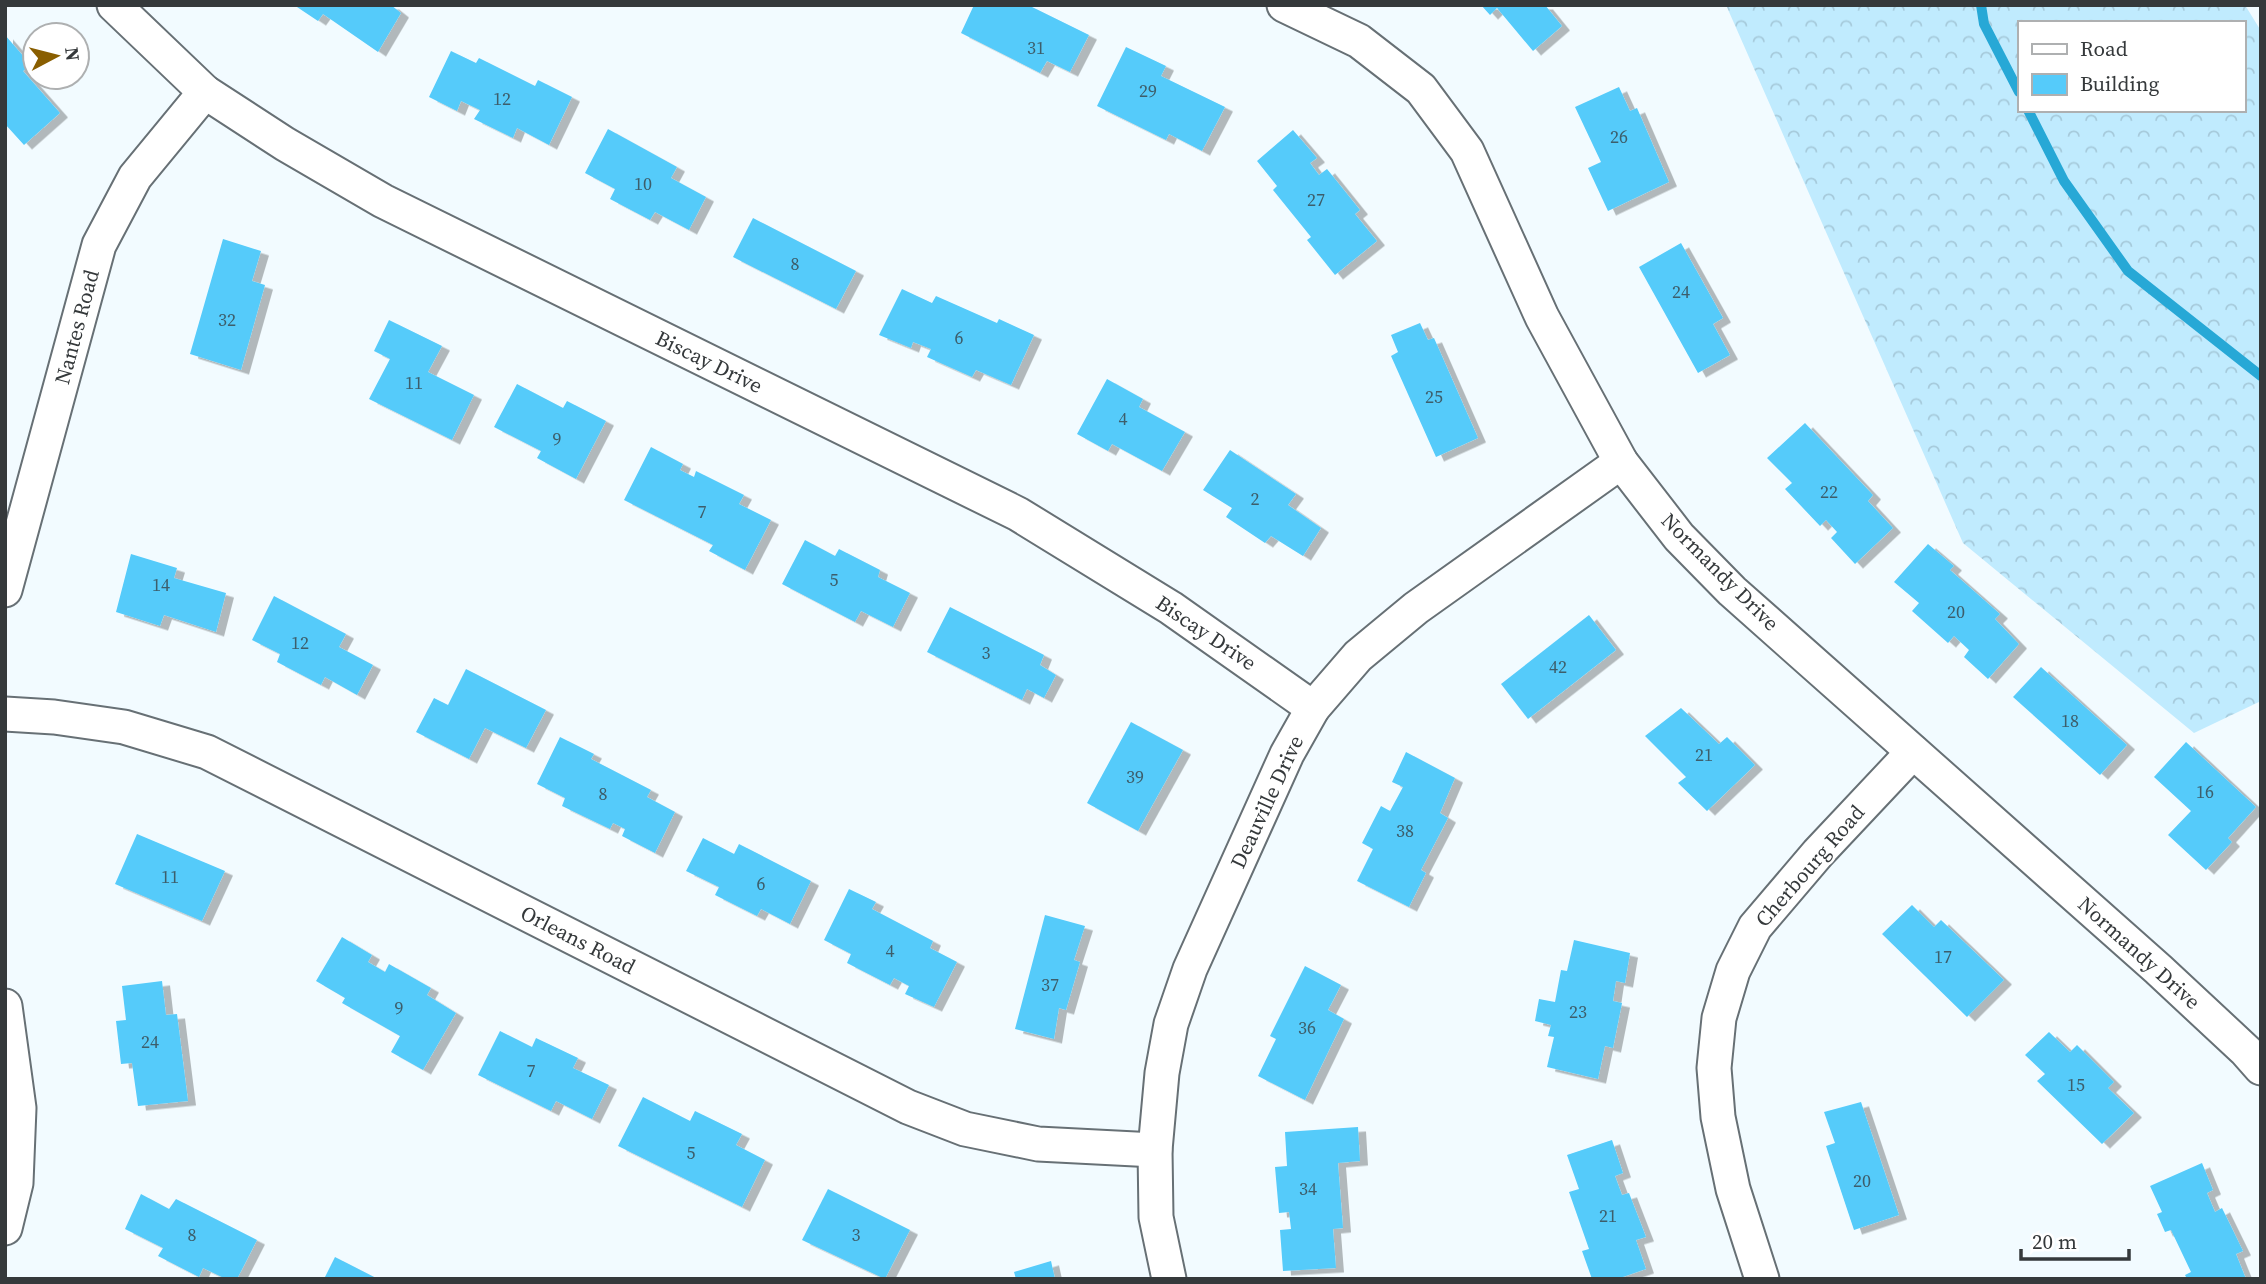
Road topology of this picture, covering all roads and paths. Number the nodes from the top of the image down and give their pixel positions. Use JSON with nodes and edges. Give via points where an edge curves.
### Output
{"nodes":[{"id":1,"x":114,"y":5,"type":"edge"},
{"id":2,"x":1284,"y":5,"type":"edge"},
{"id":3,"x":205,"y":92,"type":"junction"},
{"id":4,"x":1621,"y":462,"type":"junction"},
{"id":5,"x":5,"y":590,"type":"edge"},
{"id":6,"x":1313,"y":708,"type":"junction"},
{"id":7,"x":5,"y":714,"type":"edge"},
{"id":8,"x":1913,"y":752,"type":"junction"},
{"id":9,"x":5,"y":1006,"type":"edge"},
{"id":10,"x":2261,"y":1068,"type":"edge"},
{"id":11,"x":1156,"y":1150,"type":"junction"},
{"id":12,"x":5,"y":1228,"type":"edge"},
{"id":13,"x":1170,"y":1279,"type":"edge"},
{"id":14,"x":1762,"y":1279,"type":"edge"}],
"edges":[{"from":1,"to":3,"type":"street","name":"Biscay Drive"},
{"from":2,"to":4,"type":"street","name":"Normandy Drive","via":[[1359,41],[1421,89],[1467,151],[1542,317]]},
{"from":3,"to":5,"type":"street","name":"Nantes Road","via":[[135,177],[99,245]]},
{"from":3,"to":6,"type":"street","name":"Biscay Drive","via":[[383,201],[1018,514],[1171,608]]},
{"from":4,"to":6,"type":"street","name":"Deauville Drive","via":[[1416,608],[1359,656]]},
{"from":4,"to":8,"type":"street","name":"Normandy Drive","via":[[1679,537],[1732,591]]},
{"from":6,"to":11,"type":"street","name":"Deauville Drive","via":[[1287,754],[1190,969],[1171,1024]]},
{"from":7,"to":11,"type":"street","name":"Orleans Road","via":[[124,727],[207,752],[908,1107],[965,1129],[1038,1144]]},
{"from":8,"to":10,"type":"street","name":"Normandy Drive","via":[[2158,969]]},
{"from":8,"to":14,"type":"street","name":"Cherbourg Road","via":[[1755,927],[1733,971],[1719,1018],[1714,1068],[1718,1117],[1733,1189]]},
{"from":9,"to":12,"type":"street","via":[[19,1108],[16,1183]]},
{"from":11,"to":13,"type":"street","name":"Deauville Drive","via":[[1156,1217]]}]}
